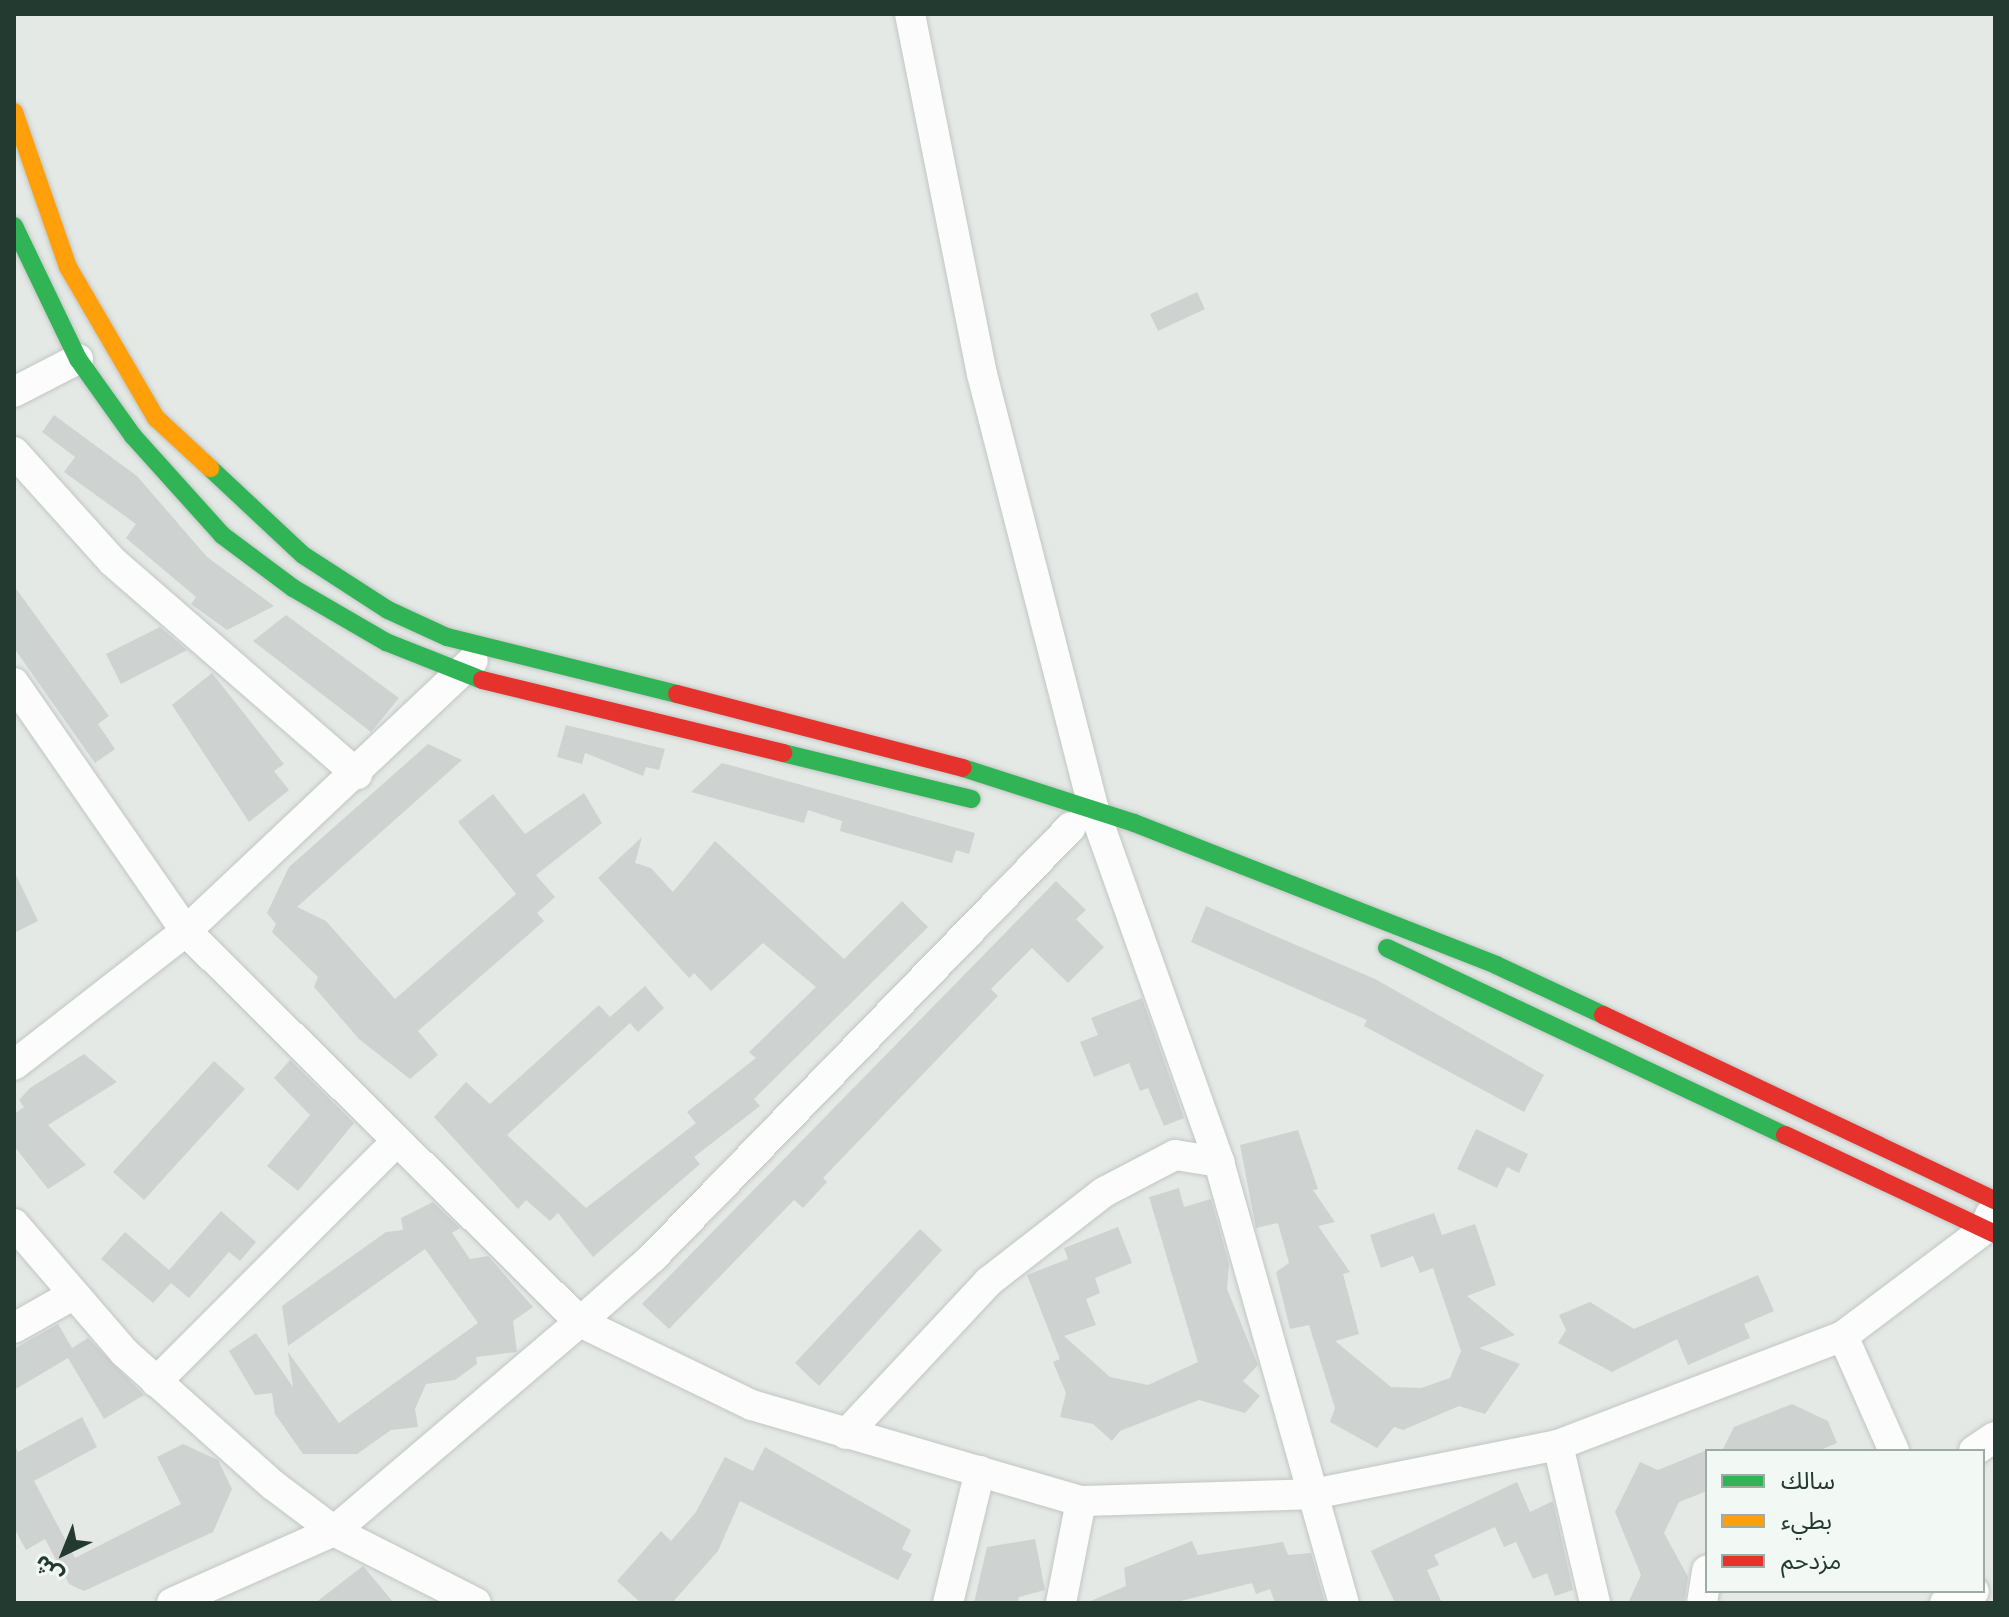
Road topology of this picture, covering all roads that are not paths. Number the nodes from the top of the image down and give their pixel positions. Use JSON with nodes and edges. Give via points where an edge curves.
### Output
{"nodes":[{"id":1,"x":910,"y":14,"type":"edge"},
{"id":2,"x":14,"y":112,"type":"edge"},
{"id":3,"x":14,"y":226,"type":"edge"},
{"id":4,"x":78,"y":359,"type":"junction"},
{"id":5,"x":14,"y":392,"type":"edge"},
{"id":6,"x":14,"y":452,"type":"edge"},
{"id":7,"x":485,"y":647,"type":"junction"},
{"id":8,"x":461,"y":675,"type":"junction"},
{"id":9,"x":14,"y":683,"type":"edge"},
{"id":10,"x":357,"y":774,"type":"junction"},
{"id":11,"x":997,"y":806,"type":"dead end"},
{"id":12,"x":1042,"y":819,"type":"dead end"},
{"id":13,"x":1090,"y":825,"type":"junction"},
{"id":14,"x":1134,"y":848,"type":"dead end"},
{"id":15,"x":1222,"y":880,"type":"dead end"},
{"id":16,"x":186,"y":931,"type":"junction"},
{"id":17,"x":14,"y":1065,"type":"edge"},
{"id":18,"x":397,"y":1141,"type":"junction"},
{"id":19,"x":1219,"y":1162,"type":"junction"},
{"id":20,"x":1995,"y":1200,"type":"edge"},
{"id":21,"x":14,"y":1224,"type":"edge"},
{"id":22,"x":1990,"y":1231,"type":"edge"},
{"id":23,"x":71,"y":1296,"type":"junction"},
{"id":24,"x":580,"y":1322,"type":"junction"},
{"id":25,"x":14,"y":1328,"type":"edge"},
{"id":26,"x":1843,"y":1336,"type":"junction"},
{"id":27,"x":156,"y":1382,"type":"junction"},
{"id":28,"x":846,"y":1434,"type":"junction"},
{"id":29,"x":1995,"y":1437,"type":"edge"},
{"id":30,"x":1558,"y":1445,"type":"junction"},
{"id":31,"x":1892,"y":1449,"type":"edge"},
{"id":32,"x":1977,"y":1449,"type":"edge"},
{"id":33,"x":980,"y":1471,"type":"junction"},
{"id":34,"x":1313,"y":1494,"type":"junction"},
{"id":35,"x":1081,"y":1501,"type":"junction"},
{"id":36,"x":334,"y":1531,"type":"junction"},
{"id":37,"x":1705,"y":1583,"type":"edge"},
{"id":38,"x":172,"y":1603,"type":"edge"},
{"id":39,"x":476,"y":1603,"type":"edge"},
{"id":40,"x":948,"y":1603,"type":"edge"},
{"id":41,"x":1061,"y":1603,"type":"edge"},
{"id":42,"x":1344,"y":1603,"type":"edge"},
{"id":43,"x":1595,"y":1603,"type":"edge"},
{"id":44,"x":1702,"y":1603,"type":"edge"}],
"edges":[{"from":1,"to":13,"type":"street","via":[[982,374]]},
{"from":2,"to":7,"type":"street","via":[[68,267],[156,418],[303,555],[388,610]]},
{"from":3,"to":4,"type":"street"},
{"from":4,"to":5,"type":"street"},
{"from":4,"to":8,"type":"street","via":[[133,436],[222,535],[293,588],[386,642]]},
{"from":6,"to":10,"type":"street","via":[[112,561]]},
{"from":7,"to":8,"type":"street"},
{"from":7,"to":13,"type":"street","via":[[917,753]]},
{"from":8,"to":10,"type":"street"},
{"from":8,"to":11,"type":"street"},
{"from":9,"to":16,"type":"street"},
{"from":10,"to":16,"type":"street"},
{"from":12,"to":13,"type":"street"},
{"from":13,"to":14,"type":"street"},
{"from":13,"to":19,"type":"street"},
{"from":13,"to":20,"type":"street","via":[[1350,903],[1496,965]]},
{"from":13,"to":24,"type":"street","via":[[652,1258]]},
{"from":15,"to":22,"type":"street","via":[[1359,935]]},
{"from":16,"to":17,"type":"street"},
{"from":16,"to":18,"type":"street"},
{"from":18,"to":24,"type":"street"},
{"from":18,"to":27,"type":"street"},
{"from":19,"to":28,"type":"street","via":[[1175,1155],[1104,1192],[988,1282]]},
{"from":19,"to":34,"type":"street"},
{"from":20,"to":22,"type":"street"},
{"from":21,"to":23,"type":"street"},
{"from":22,"to":26,"type":"street"},
{"from":23,"to":25,"type":"street"},
{"from":23,"to":27,"type":"street"},
{"from":24,"to":28,"type":"street","via":[[752,1405]]},
{"from":24,"to":36,"type":"street"},
{"from":26,"to":30,"type":"street"},
{"from":26,"to":31,"type":"street"},
{"from":27,"to":36,"type":"street"},
{"from":28,"to":33,"type":"street"},
{"from":29,"to":32,"type":"street"},
{"from":30,"to":34,"type":"street"},
{"from":30,"to":43,"type":"street"},
{"from":33,"to":35,"type":"street"},
{"from":33,"to":40,"type":"street"},
{"from":34,"to":35,"type":"street"},
{"from":34,"to":42,"type":"street"},
{"from":35,"to":41,"type":"street"},
{"from":36,"to":38,"type":"street"},
{"from":36,"to":39,"type":"street"},
{"from":37,"to":44,"type":"street"}]}
